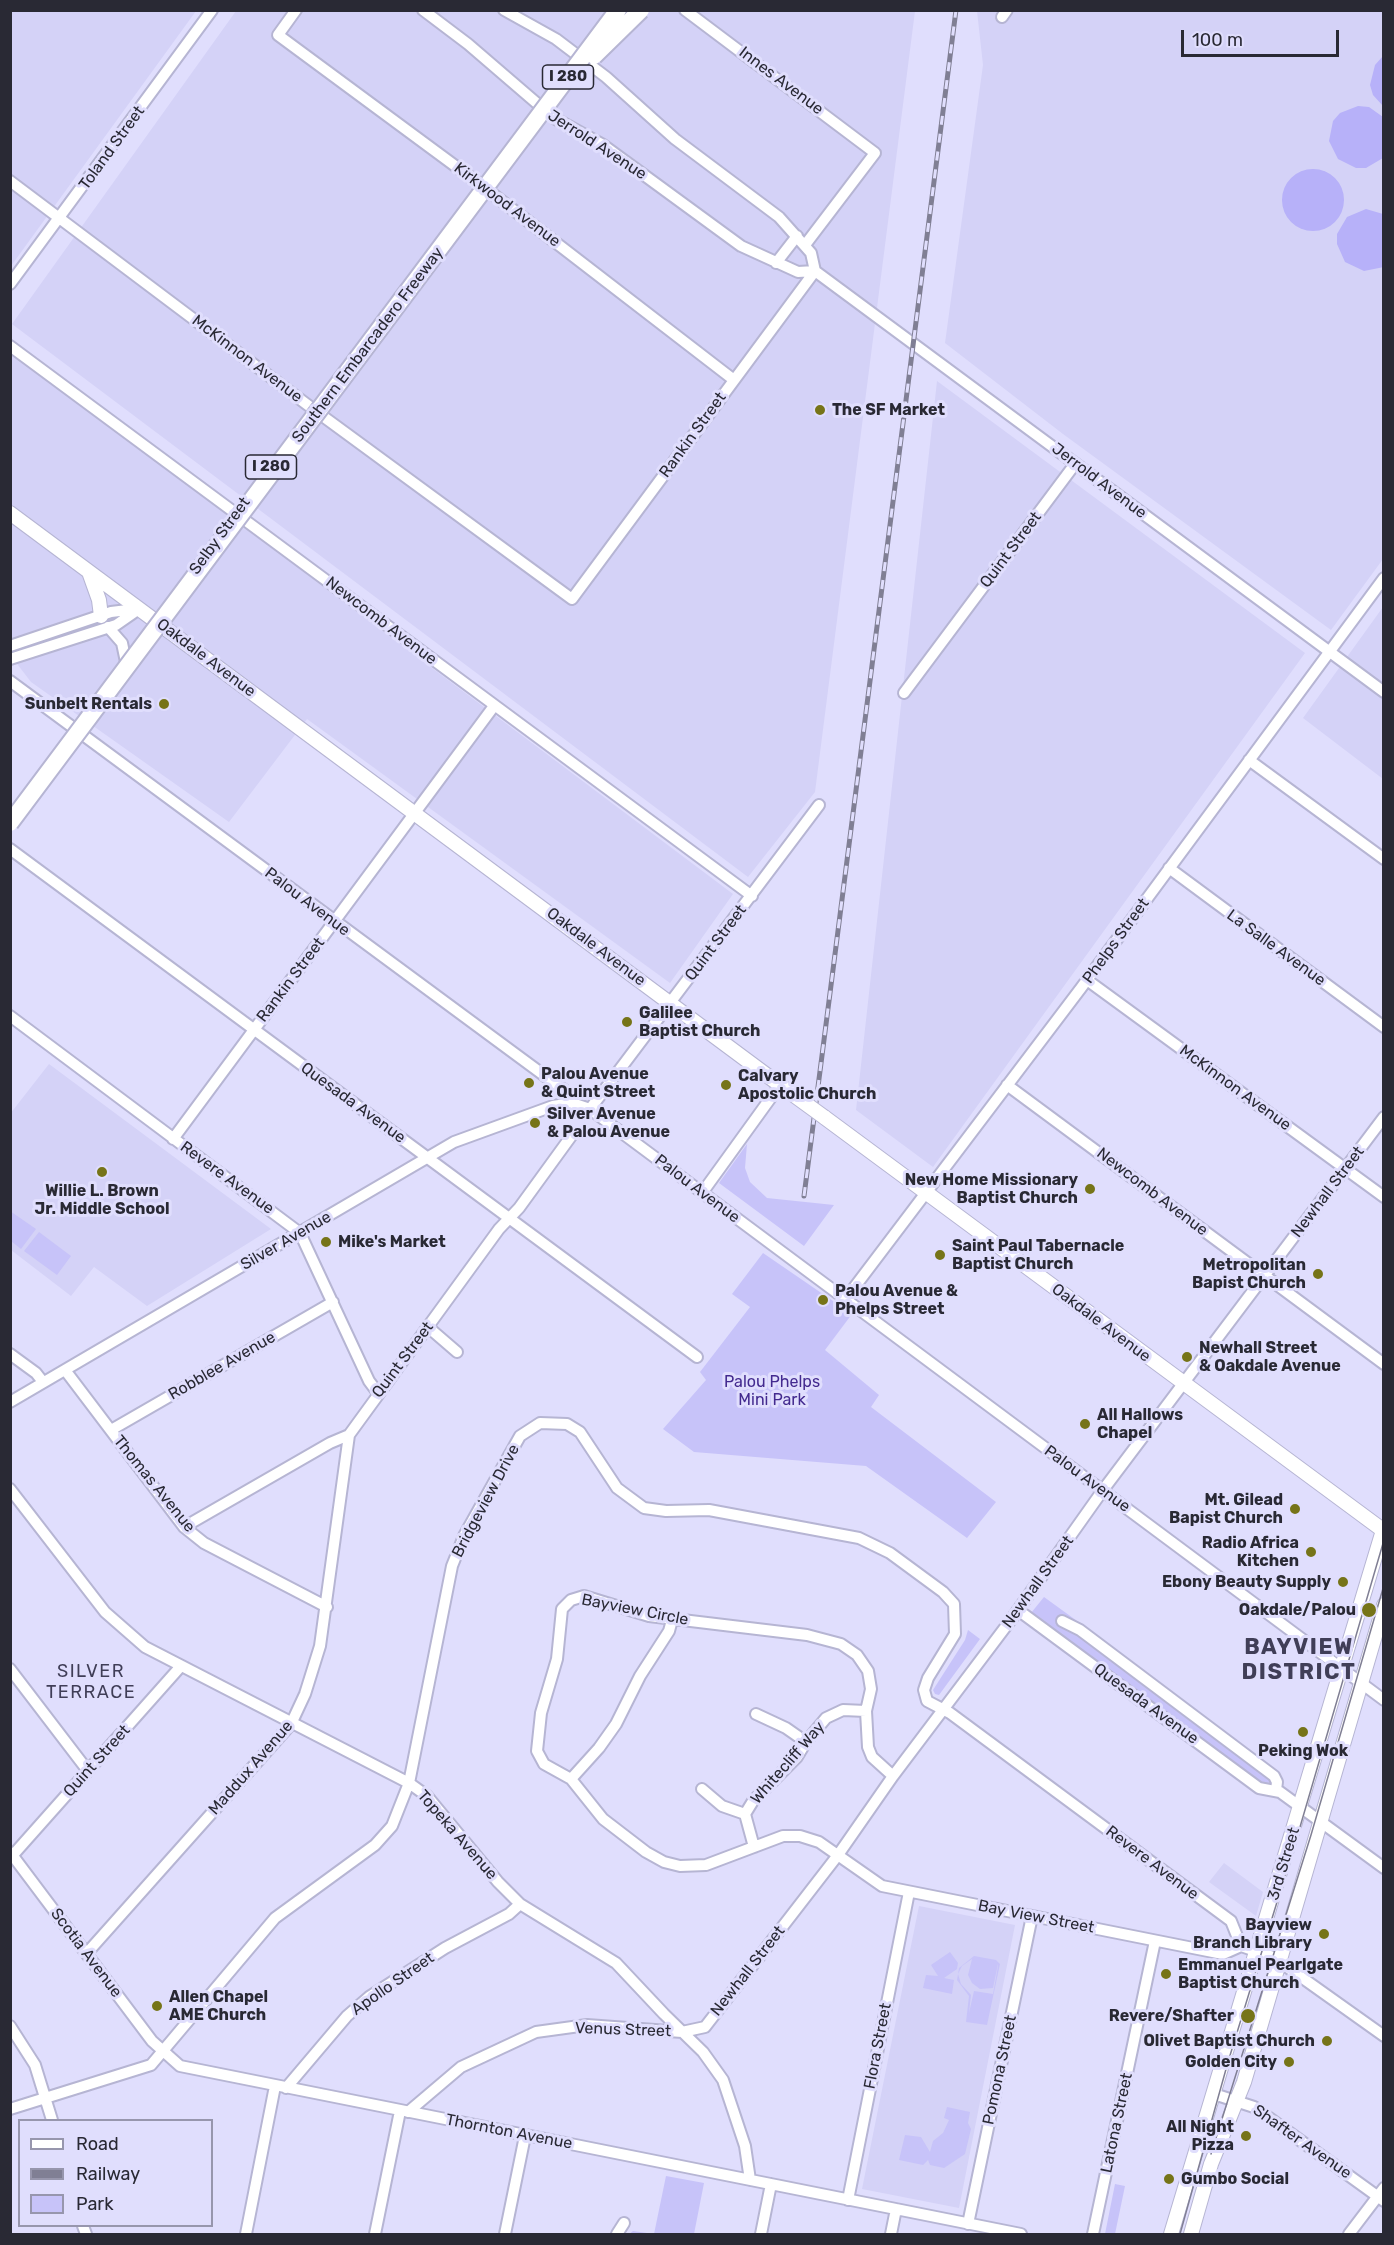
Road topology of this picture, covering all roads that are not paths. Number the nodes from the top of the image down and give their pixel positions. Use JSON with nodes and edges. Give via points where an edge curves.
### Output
{"nodes":[{"id":1,"x":213,"y":10,"type":"edge"},
{"id":2,"x":296,"y":10,"type":"edge"},
{"id":3,"x":423,"y":10,"type":"edge"},
{"id":4,"x":504,"y":10,"type":"edge"},
{"id":5,"x":611,"y":10,"type":"edge"},
{"id":6,"x":618,"y":10,"type":"edge"},
{"id":7,"x":641,"y":10,"type":"edge"},
{"id":8,"x":685,"y":10,"type":"edge"},
{"id":9,"x":577,"y":55,"type":"junction"},
{"id":10,"x":539,"y":106,"type":"junction"},
{"id":11,"x":519,"y":143,"type":"junction"},
{"id":12,"x":491,"y":172,"type":"dead end"},
{"id":13,"x":10,"y":181,"type":"edge"},
{"id":14,"x":472,"y":198,"type":"dead end"},
{"id":15,"x":61,"y":219,"type":"junction"},
{"id":16,"x":801,"y":240,"type":"junction"},
{"id":17,"x":776,"y":263,"type":"junction"},
{"id":18,"x":815,"y":271,"type":"junction"},
{"id":19,"x":10,"y":284,"type":"edge"},
{"id":20,"x":10,"y":346,"type":"edge"},
{"id":21,"x":734,"y":380,"type":"junction"},
{"id":22,"x":313,"y":409,"type":"junction"},
{"id":23,"x":1075,"y":464,"type":"junction"},
{"id":24,"x":10,"y":513,"type":"edge"},
{"id":25,"x":237,"y":513,"type":"junction"},
{"id":26,"x":88,"y":570,"type":"junction"},
{"id":27,"x":1383,"y":578,"type":"edge"},
{"id":28,"x":572,"y":599,"type":"joint"},
{"id":29,"x":139,"y":609,"type":"junction"},
{"id":30,"x":104,"y":621,"type":"junction"},
{"id":31,"x":157,"y":621,"type":"junction"},
{"id":32,"x":10,"y":646,"type":"edge"},
{"id":33,"x":1329,"y":652,"type":"junction"},
{"id":34,"x":10,"y":659,"type":"edge"},
{"id":35,"x":126,"y":662,"type":"junction"},
{"id":36,"x":10,"y":681,"type":"edge"},
{"id":37,"x":1383,"y":692,"type":"edge"},
{"id":38,"x":904,"y":693,"type":"dead end"},
{"id":39,"x":494,"y":706,"type":"junction"},
{"id":40,"x":76,"y":730,"type":"junction"},
{"id":41,"x":1249,"y":760,"type":"junction"},
{"id":42,"x":819,"y":805,"type":"dead end"},
{"id":43,"x":415,"y":812,"type":"junction"},
{"id":44,"x":10,"y":814,"type":"edge"},
{"id":45,"x":10,"y":823,"type":"edge"},
{"id":46,"x":10,"y":849,"type":"edge"},
{"id":47,"x":1383,"y":859,"type":"edge"},
{"id":48,"x":1169,"y":868,"type":"junction"},
{"id":49,"x":752,"y":896,"type":"junction"},
{"id":50,"x":334,"y":922,"type":"junction"},
{"id":51,"x":1087,"y":980,"type":"junction"},
{"id":52,"x":671,"y":1003,"type":"junction"},
{"id":53,"x":10,"y":1016,"type":"edge"},
{"id":54,"x":1383,"y":1028,"type":"edge"},
{"id":55,"x":254,"y":1030,"type":"junction"},
{"id":56,"x":780,"y":1084,"type":"junction"},
{"id":57,"x":1007,"y":1085,"type":"junction"},
{"id":58,"x":572,"y":1103,"type":"junction"},
{"id":59,"x":590,"y":1109,"type":"junction"},
{"id":60,"x":1383,"y":1117,"type":"edge"},
{"id":61,"x":572,"y":1135,"type":"dead end"},
{"id":62,"x":173,"y":1138,"type":"junction"},
{"id":63,"x":429,"y":1157,"type":"junction"},
{"id":64,"x":1345,"y":1169,"type":"junction"},
{"id":65,"x":702,"y":1193,"type":"junction"},
{"id":66,"x":926,"y":1193,"type":"junction"},
{"id":67,"x":1383,"y":1197,"type":"edge"},
{"id":68,"x":509,"y":1218,"type":"junction"},
{"id":69,"x":300,"y":1233,"type":"junction"},
{"id":70,"x":1265,"y":1276,"type":"junction"},
{"id":71,"x":844,"y":1300,"type":"junction"},
{"id":72,"x":333,"y":1302,"type":"junction"},
{"id":73,"x":428,"y":1327,"type":"junction"},
{"id":74,"x":457,"y":1352,"type":"dead end"},
{"id":75,"x":10,"y":1354,"type":"edge"},
{"id":76,"x":697,"y":1357,"type":"dead end"},
{"id":77,"x":1383,"y":1364,"type":"edge"},
{"id":78,"x":66,"y":1370,"type":"junction"},
{"id":79,"x":43,"y":1382,"type":"junction"},
{"id":80,"x":1185,"y":1385,"type":"junction"},
{"id":81,"x":378,"y":1393,"type":"junction"},
{"id":82,"x":10,"y":1402,"type":"edge"},
{"id":83,"x":111,"y":1430,"type":"junction"},
{"id":84,"x":349,"y":1435,"type":"junction"},
{"id":85,"x":10,"y":1489,"type":"edge"},
{"id":86,"x":1103,"y":1491,"type":"junction"},
{"id":87,"x":184,"y":1527,"type":"junction"},
{"id":88,"x":1383,"y":1530,"type":"edge"},
{"id":89,"x":1383,"y":1605,"type":"edge"},
{"id":90,"x":327,"y":1606,"type":"junction"},
{"id":91,"x":1018,"y":1610,"type":"junction"},
{"id":92,"x":672,"y":1620,"type":"junction"},
{"id":93,"x":1062,"y":1621,"type":"dead end"},
{"id":94,"x":181,"y":1666,"type":"junction"},
{"id":95,"x":10,"y":1668,"type":"edge"},
{"id":96,"x":1341,"y":1668,"type":"junction"},
{"id":97,"x":1360,"y":1683,"type":"junction"},
{"id":98,"x":1383,"y":1700,"type":"edge"},
{"id":99,"x":944,"y":1709,"type":"junction"},
{"id":100,"x":866,"y":1711,"type":"junction"},
{"id":101,"x":756,"y":1714,"type":"dead end"},
{"id":102,"x":291,"y":1724,"type":"junction"},
{"id":103,"x":806,"y":1742,"type":"junction"},
{"id":104,"x":88,"y":1771,"type":"junction"},
{"id":105,"x":893,"y":1776,"type":"junction"},
{"id":106,"x":571,"y":1779,"type":"junction"},
{"id":107,"x":410,"y":1783,"type":"junction"},
{"id":108,"x":702,"y":1789,"type":"dead end"},
{"id":109,"x":1276,"y":1790,"type":"junction"},
{"id":110,"x":1301,"y":1807,"type":"junction"},
{"id":111,"x":746,"y":1814,"type":"junction"},
{"id":112,"x":1320,"y":1821,"type":"junction"},
{"id":113,"x":754,"y":1847,"type":"junction"},
{"id":114,"x":12,"y":1854,"type":"edge"},
{"id":115,"x":838,"y":1855,"type":"junction"},
{"id":116,"x":1383,"y":1868,"type":"edge"},
{"id":117,"x":909,"y":1892,"type":"junction"},
{"id":118,"x":520,"y":1904,"type":"junction"},
{"id":119,"x":1032,"y":1916,"type":"junction"},
{"id":120,"x":1155,"y":1941,"type":"junction"},
{"id":121,"x":1241,"y":1946,"type":"junction"},
{"id":122,"x":1258,"y":1950,"type":"junction"},
{"id":123,"x":87,"y":1953,"type":"junction"},
{"id":124,"x":1278,"y":1960,"type":"junction"},
{"id":125,"x":10,"y":2026,"type":"edge"},
{"id":126,"x":682,"y":2032,"type":"junction"},
{"id":127,"x":1383,"y":2036,"type":"edge"},
{"id":128,"x":164,"y":2052,"type":"junction"},
{"id":129,"x":275,"y":2086,"type":"junction"},
{"id":130,"x":286,"y":2088,"type":"junction"},
{"id":131,"x":1215,"y":2094,"type":"junction"},
{"id":132,"x":45,"y":2099,"type":"junction"},
{"id":133,"x":1236,"y":2100,"type":"junction"},
{"id":134,"x":10,"y":2109,"type":"edge"},
{"id":135,"x":404,"y":2112,"type":"junction"},
{"id":136,"x":51,"y":2119,"type":"edge"},
{"id":137,"x":525,"y":2136,"type":"junction"},
{"id":138,"x":750,"y":2180,"type":"junction"},
{"id":139,"x":771,"y":2184,"type":"junction"},
{"id":140,"x":1381,"y":2195,"type":"edge"},
{"id":141,"x":848,"y":2200,"type":"junction"},
{"id":142,"x":896,"y":2209,"type":"junction"},
{"id":143,"x":624,"y":2223,"type":"dead end"},
{"id":144,"x":968,"y":2224,"type":"junction"},
{"id":145,"x":1172,"y":2231,"type":"edge"},
{"id":146,"x":1020,"y":2234,"type":"edge"},
{"id":147,"x":1193,"y":2234,"type":"edge"},
{"id":148,"x":246,"y":2235,"type":"edge"},
{"id":149,"x":375,"y":2235,"type":"edge"},
{"id":150,"x":505,"y":2235,"type":"edge"},
{"id":151,"x":617,"y":2235,"type":"edge"},
{"id":152,"x":761,"y":2235,"type":"edge"},
{"id":153,"x":891,"y":2235,"type":"edge"},
{"id":154,"x":1093,"y":2235,"type":"edge"},
{"id":155,"x":1349,"y":2235,"type":"edge"}],
"edges":[{"from":1,"to":15,"type":"street","name":"Toland Street"},
{"from":2,"to":21,"type":"street","name":"Kirkwood Avenue","via":[[278,35]]},
{"from":3,"to":10,"type":"street","name":"Jerrold Avenue"},
{"from":4,"to":9,"type":"street"},
{"from":5,"to":9,"type":"street"},
{"from":5,"to":44,"type":"highway","name":"Southern Embarcadero Freeway","number":"I 280","bridge":true},
{"from":6,"to":11,"type":"highway","name":"Southern Embarcadero Freeway","number":"I 280","bridge":true},
{"from":7,"to":11,"type":"highway","bridge":true,"via":[[590,60]]},
{"from":8,"to":16,"type":"street","name":"Innes Avenue","via":[[875,153]]},
{"from":9,"to":10,"type":"street"},
{"from":9,"to":16,"type":"street","via":[[629,94],[675,139],[780,217]]},
{"from":10,"to":12,"type":"street"},
{"from":10,"to":17,"type":"street","name":"Jerrold Avenue","via":[[566,126],[603,145],[741,246]]},
{"from":11,"to":45,"type":"highway","name":"Southern Embarcadero Freeway","number":"I 280","bridge":true},
{"from":13,"to":15,"type":"street","name":"McKinnon Avenue"},
{"from":14,"to":22,"type":"street","name":"Selby Street"},
{"from":15,"to":19,"type":"street","name":"Toland Street"},
{"from":15,"to":22,"type":"street","name":"McKinnon Avenue"},
{"from":16,"to":17,"type":"street"},
{"from":16,"to":18,"type":"street","via":[[812,253]]},
{"from":17,"to":18,"type":"street","name":"Jerrold Avenue","via":[[798,272]]},
{"from":18,"to":21,"type":"street","name":"Rankin Street"},
{"from":18,"to":23,"type":"street","name":"Jerrold Avenue"},
{"from":20,"to":25,"type":"street","name":"Newcomb Avenue"},
{"from":21,"to":28,"type":"street","name":"Rankin Street"},
{"from":22,"to":25,"type":"street","name":"Selby Street"},
{"from":22,"to":28,"type":"street","name":"McKinnon Avenue"},
{"from":23,"to":33,"type":"street","name":"Jerrold Avenue"},
{"from":23,"to":38,"type":"street","name":"Quint Street"},
{"from":24,"to":26,"type":"main road","name":"Oakdale Avenue"},
{"from":25,"to":31,"type":"street","name":"Selby Street"},
{"from":25,"to":39,"type":"street","name":"Newcomb Avenue"},
{"from":26,"to":29,"type":"main road","name":"Oakdale Avenue"},
{"from":26,"to":30,"type":"main road"},
{"from":27,"to":33,"type":"street","name":"Phelps Street"},
{"from":29,"to":30,"type":"street"},
{"from":29,"to":31,"type":"main road","name":"Oakdale Avenue"},
{"from":30,"to":32,"type":"street"},
{"from":30,"to":34,"type":"street"},
{"from":30,"to":35,"type":"street","via":[[122,643]]},
{"from":31,"to":35,"type":"street","name":"Selby Street"},
{"from":31,"to":43,"type":"main road","name":"Oakdale Avenue"},
{"from":33,"to":37,"type":"street","name":"Jerrold Avenue"},
{"from":33,"to":41,"type":"street","name":"Phelps Street"},
{"from":35,"to":40,"type":"street","name":"Selby Street"},
{"from":36,"to":40,"type":"street","name":"Palou Avenue"},
{"from":39,"to":43,"type":"street","name":"Rankin Street"},
{"from":39,"to":49,"type":"street","name":"Newcomb Avenue"},
{"from":40,"to":44,"type":"street","name":"Selby Street"},
{"from":40,"to":50,"type":"street","name":"Palou Avenue"},
{"from":41,"to":47,"type":"street"},
{"from":41,"to":48,"type":"street","name":"Phelps Street"},
{"from":42,"to":49,"type":"street","name":"Quint Street"},
{"from":43,"to":50,"type":"street","name":"Rankin Street"},
{"from":43,"to":52,"type":"main road","name":"Oakdale Avenue"},
{"from":46,"to":55,"type":"street","name":"Quesada Avenue"},
{"from":48,"to":51,"type":"street","name":"Phelps Street"},
{"from":48,"to":54,"type":"street","name":"La Salle Avenue"},
{"from":49,"to":52,"type":"street","name":"Quint Street"},
{"from":50,"to":55,"type":"street","name":"Rankin Street"},
{"from":50,"to":58,"type":"street","name":"Palou Avenue","via":[[564,1090]]},
{"from":51,"to":57,"type":"street","name":"Phelps Street"},
{"from":51,"to":64,"type":"street","name":"McKinnon Avenue"},
{"from":52,"to":56,"type":"main road","name":"Oakdale Avenue"},
{"from":52,"to":59,"type":"street","name":"Quint Street"},
{"from":53,"to":62,"type":"street","name":"Revere Avenue"},
{"from":55,"to":62,"type":"street","name":"Rankin Street"},
{"from":55,"to":63,"type":"street","name":"Quesada Avenue"},
{"from":56,"to":65,"type":"street"},
{"from":56,"to":66,"type":"main road","name":"Oakdale Avenue","bridge":true},
{"from":57,"to":66,"type":"street","name":"Phelps Street"},
{"from":57,"to":70,"type":"street","name":"Newcomb Avenue"},
{"from":58,"to":59,"type":"street","name":"Palou Avenue"},
{"from":58,"to":63,"type":"street","name":"Silver Avenue","via":[[454,1142]]},
{"from":59,"to":65,"type":"street","name":"Palou Avenue"},
{"from":60,"to":64,"type":"street","name":"Newhall Street"},
{"from":61,"to":68,"type":"street","name":"Quint Street"},
{"from":62,"to":69,"type":"street","name":"Revere Avenue"},
{"from":63,"to":68,"type":"street","name":"Quesada Avenue"},
{"from":63,"to":69,"type":"street","name":"Silver Avenue"},
{"from":64,"to":67,"type":"street","name":"McKinnon Avenue"},
{"from":64,"to":70,"type":"street","name":"Newhall Street"},
{"from":65,"to":71,"type":"street","name":"Palou Avenue"},
{"from":66,"to":71,"type":"street","name":"Phelps Street"},
{"from":66,"to":80,"type":"main road","name":"Oakdale Avenue"},
{"from":68,"to":73,"type":"street","name":"Quint Street"},
{"from":68,"to":76,"type":"street","name":"Quesada Avenue"},
{"from":69,"to":72,"type":"street","name":"Revere Avenue"},
{"from":69,"to":78,"type":"street","name":"Silver Avenue"},
{"from":70,"to":77,"type":"street","name":"Newcomb Avenue"},
{"from":70,"to":80,"type":"street","name":"Newhall Street"},
{"from":71,"to":86,"type":"street","name":"Palou Avenue"},
{"from":72,"to":81,"type":"street","name":"Revere Avenue"},
{"from":72,"to":83,"type":"street","name":"Robblee Avenue"},
{"from":73,"to":74,"type":"street"},
{"from":73,"to":81,"type":"street","name":"Quint Street"},
{"from":75,"to":79,"type":"street"},
{"from":78,"to":79,"type":"street","name":"Silver Avenue"},
{"from":78,"to":83,"type":"street","name":"Thomas Avenue"},
{"from":79,"to":82,"type":"street","name":"Silver Avenue"},
{"from":80,"to":86,"type":"street","name":"Newhall Street"},
{"from":80,"to":88,"type":"main road","name":"Oakdale Avenue"},
{"from":81,"to":84,"type":"street","name":"Quint Street"},
{"from":83,"to":87,"type":"street","name":"Thomas Avenue"},
{"from":84,"to":87,"type":"street"},
{"from":84,"to":90,"type":"street","name":"Maddux Avenue"},
{"from":85,"to":94,"type":"street","name":"Topeka Avenue","via":[[105,1612],[145,1647]]},
{"from":86,"to":91,"type":"street","name":"Newhall Street"},
{"from":86,"to":96,"type":"street","name":"Palou Avenue"},
{"from":87,"to":90,"type":"street","name":"Thomas Avenue","via":[[204,1543]]},
{"from":88,"to":96,"type":"main road","name":"3rd Street"},
{"from":89,"to":97,"type":"main road","name":"3rd Street"},
{"from":90,"to":102,"type":"street","name":"Maddux Avenue","via":[[320,1646]]},
{"from":91,"to":99,"type":"street","name":"Newhall Street"},
{"from":91,"to":109,"type":"street","name":"Quesada Avenue","via":[[1259,1788]]},
{"from":92,"to":100,"type":"street","name":"Bayview Circle","via":[[807,1635],[841,1644],[857,1655],[868,1671],[871,1689]]},
{"from":92,"to":106,"type":"street","via":[[609,1735]]},
{"from":92,"to":106,"type":"street","name":"Bayview Circle","via":[[628,1612],[584,1596],[571,1600],[562,1609],[557,1659],[536,1743],[544,1764]]},
{"from":93,"to":109,"type":"street","name":"Quesada Avenue","via":[[1080,1630],[1274,1776]]},
{"from":94,"to":102,"type":"street","name":"Topeka Avenue"},
{"from":94,"to":104,"type":"street","name":"Quint Street"},
{"from":95,"to":104,"type":"street"},
{"from":96,"to":97,"type":"street","name":"Palou Avenue"},
{"from":96,"to":110,"type":"main road","name":"3rd Street"},
{"from":97,"to":98,"type":"street","name":"Palou Avenue"},
{"from":97,"to":112,"type":"main road","name":"3rd Street"},
{"from":99,"to":105,"type":"street","name":"Newhall Street"},
{"from":99,"to":107,"type":"street","name":"Bridgeview Drive","via":[[927,1701],[924,1690],[955,1634],[954,1604],[890,1552],[859,1538],[709,1510],[644,1508],[617,1488],[580,1432],[567,1424],[540,1423],[520,1436],[464,1536],[452,1566]]},
{"from":99,"to":121,"type":"street","name":"Revere Avenue","via":[[1231,1921]]},
{"from":100,"to":103,"type":"street","name":"Whitecliff Way","via":[[834,1713]]},
{"from":100,"to":105,"type":"street","name":"Bayview Circle","via":[[872,1757]]},
{"from":101,"to":103,"type":"street"},
{"from":102,"to":107,"type":"street","name":"Topeka Avenue"},
{"from":102,"to":123,"type":"street","name":"Maddux Avenue"},
{"from":103,"to":111,"type":"street","name":"Whitecliff Way"},
{"from":104,"to":114,"type":"street","name":"Quint Street"},
{"from":105,"to":115,"type":"street","name":"Newhall Street"},
{"from":106,"to":113,"type":"street","name":"Bayview Circle","via":[[603,1819],[664,1862],[706,1865]]},
{"from":107,"to":118,"type":"street","name":"Topeka Avenue","via":[[427,1796]]},
{"from":107,"to":128,"type":"street","name":"Bridgeview Drive","via":[[392,1826],[375,1845],[275,1918]]},
{"from":108,"to":111,"type":"street","via":[[722,1806]]},
{"from":109,"to":110,"type":"street","name":"Quesada Avenue"},
{"from":110,"to":112,"type":"street","name":"Quesada Avenue"},
{"from":110,"to":122,"type":"main road","name":"3rd Street"},
{"from":111,"to":113,"type":"street","name":"Whitecliff Way"},
{"from":112,"to":116,"type":"street","name":"Quesada Avenue"},
{"from":112,"to":124,"type":"main road","name":"3rd Street"},
{"from":113,"to":115,"type":"street","name":"Bayview Circle","via":[[783,1836],[800,1836],[819,1842]]},
{"from":114,"to":123,"type":"street","name":"Scotia Avenue"},
{"from":115,"to":117,"type":"street","name":"Bay View Street","via":[[882,1886]]},
{"from":115,"to":126,"type":"street","name":"Newhall Street","via":[[705,2027]]},
{"from":117,"to":119,"type":"street","name":"Bay View Street"},
{"from":117,"to":141,"type":"street","name":"Flora Street"},
{"from":118,"to":126,"type":"street","name":"Topeka Avenue","via":[[616,1963]]},
{"from":118,"to":130,"type":"street","name":"Apollo Street","via":[[369,1997],[347,2016]]},
{"from":119,"to":120,"type":"street","name":"Bay View Street"},
{"from":119,"to":144,"type":"street","name":"Pomona Street"},
{"from":120,"to":121,"type":"street","name":"Bay View Street","via":[[1222,1954]]},
{"from":120,"to":154,"type":"street","name":"Latona Street"},
{"from":121,"to":122,"type":"street"},
{"from":122,"to":124,"type":"street"},
{"from":122,"to":131,"type":"main road","name":"3rd Street"},
{"from":123,"to":128,"type":"street","name":"Scotia Avenue"},
{"from":124,"to":127,"type":"street"},
{"from":124,"to":133,"type":"main road","name":"3rd Street"},
{"from":125,"to":132,"type":"street","via":[[35,2065]]},
{"from":126,"to":135,"type":"street","name":"Venus Street","via":[[587,2025],[536,2032],[461,2067]]},
{"from":126,"to":138,"type":"street","name":"Topeka Avenue","via":[[723,2080],[745,2146]]},
{"from":128,"to":129,"type":"street","name":"Thornton Avenue","via":[[180,2066]]},
{"from":128,"to":132,"type":"street","via":[[151,2065]]},
{"from":129,"to":130,"type":"street","name":"Thornton Avenue"},
{"from":129,"to":148,"type":"street"},
{"from":130,"to":135,"type":"street","name":"Thornton Avenue"},
{"from":131,"to":133,"type":"street","name":"Shafter Avenue"},
{"from":131,"to":145,"type":"main road","name":"3rd Street"},
{"from":132,"to":134,"type":"street"},
{"from":132,"to":136,"type":"street"},
{"from":133,"to":140,"type":"street","name":"Shafter Avenue","via":[[1254,2106]]},
{"from":133,"to":147,"type":"main road","name":"3rd Street","via":[[1211,2164]]},
{"from":135,"to":137,"type":"street","name":"Thornton Avenue"},
{"from":135,"to":149,"type":"street"},
{"from":137,"to":138,"type":"street","name":"Thornton Avenue"},
{"from":137,"to":150,"type":"street"},
{"from":138,"to":139,"type":"street","name":"Thornton Avenue"},
{"from":139,"to":141,"type":"street","name":"Thornton Avenue"},
{"from":139,"to":152,"type":"street"},
{"from":140,"to":155,"type":"street"},
{"from":141,"to":142,"type":"street","name":"Thornton Avenue"},
{"from":142,"to":144,"type":"street","name":"Thornton Avenue"},
{"from":142,"to":153,"type":"street"},
{"from":143,"to":151,"type":"street"},
{"from":144,"to":146,"type":"street","name":"Thornton Avenue"},
{"from":145,"to":147,"type":"street"}]}
